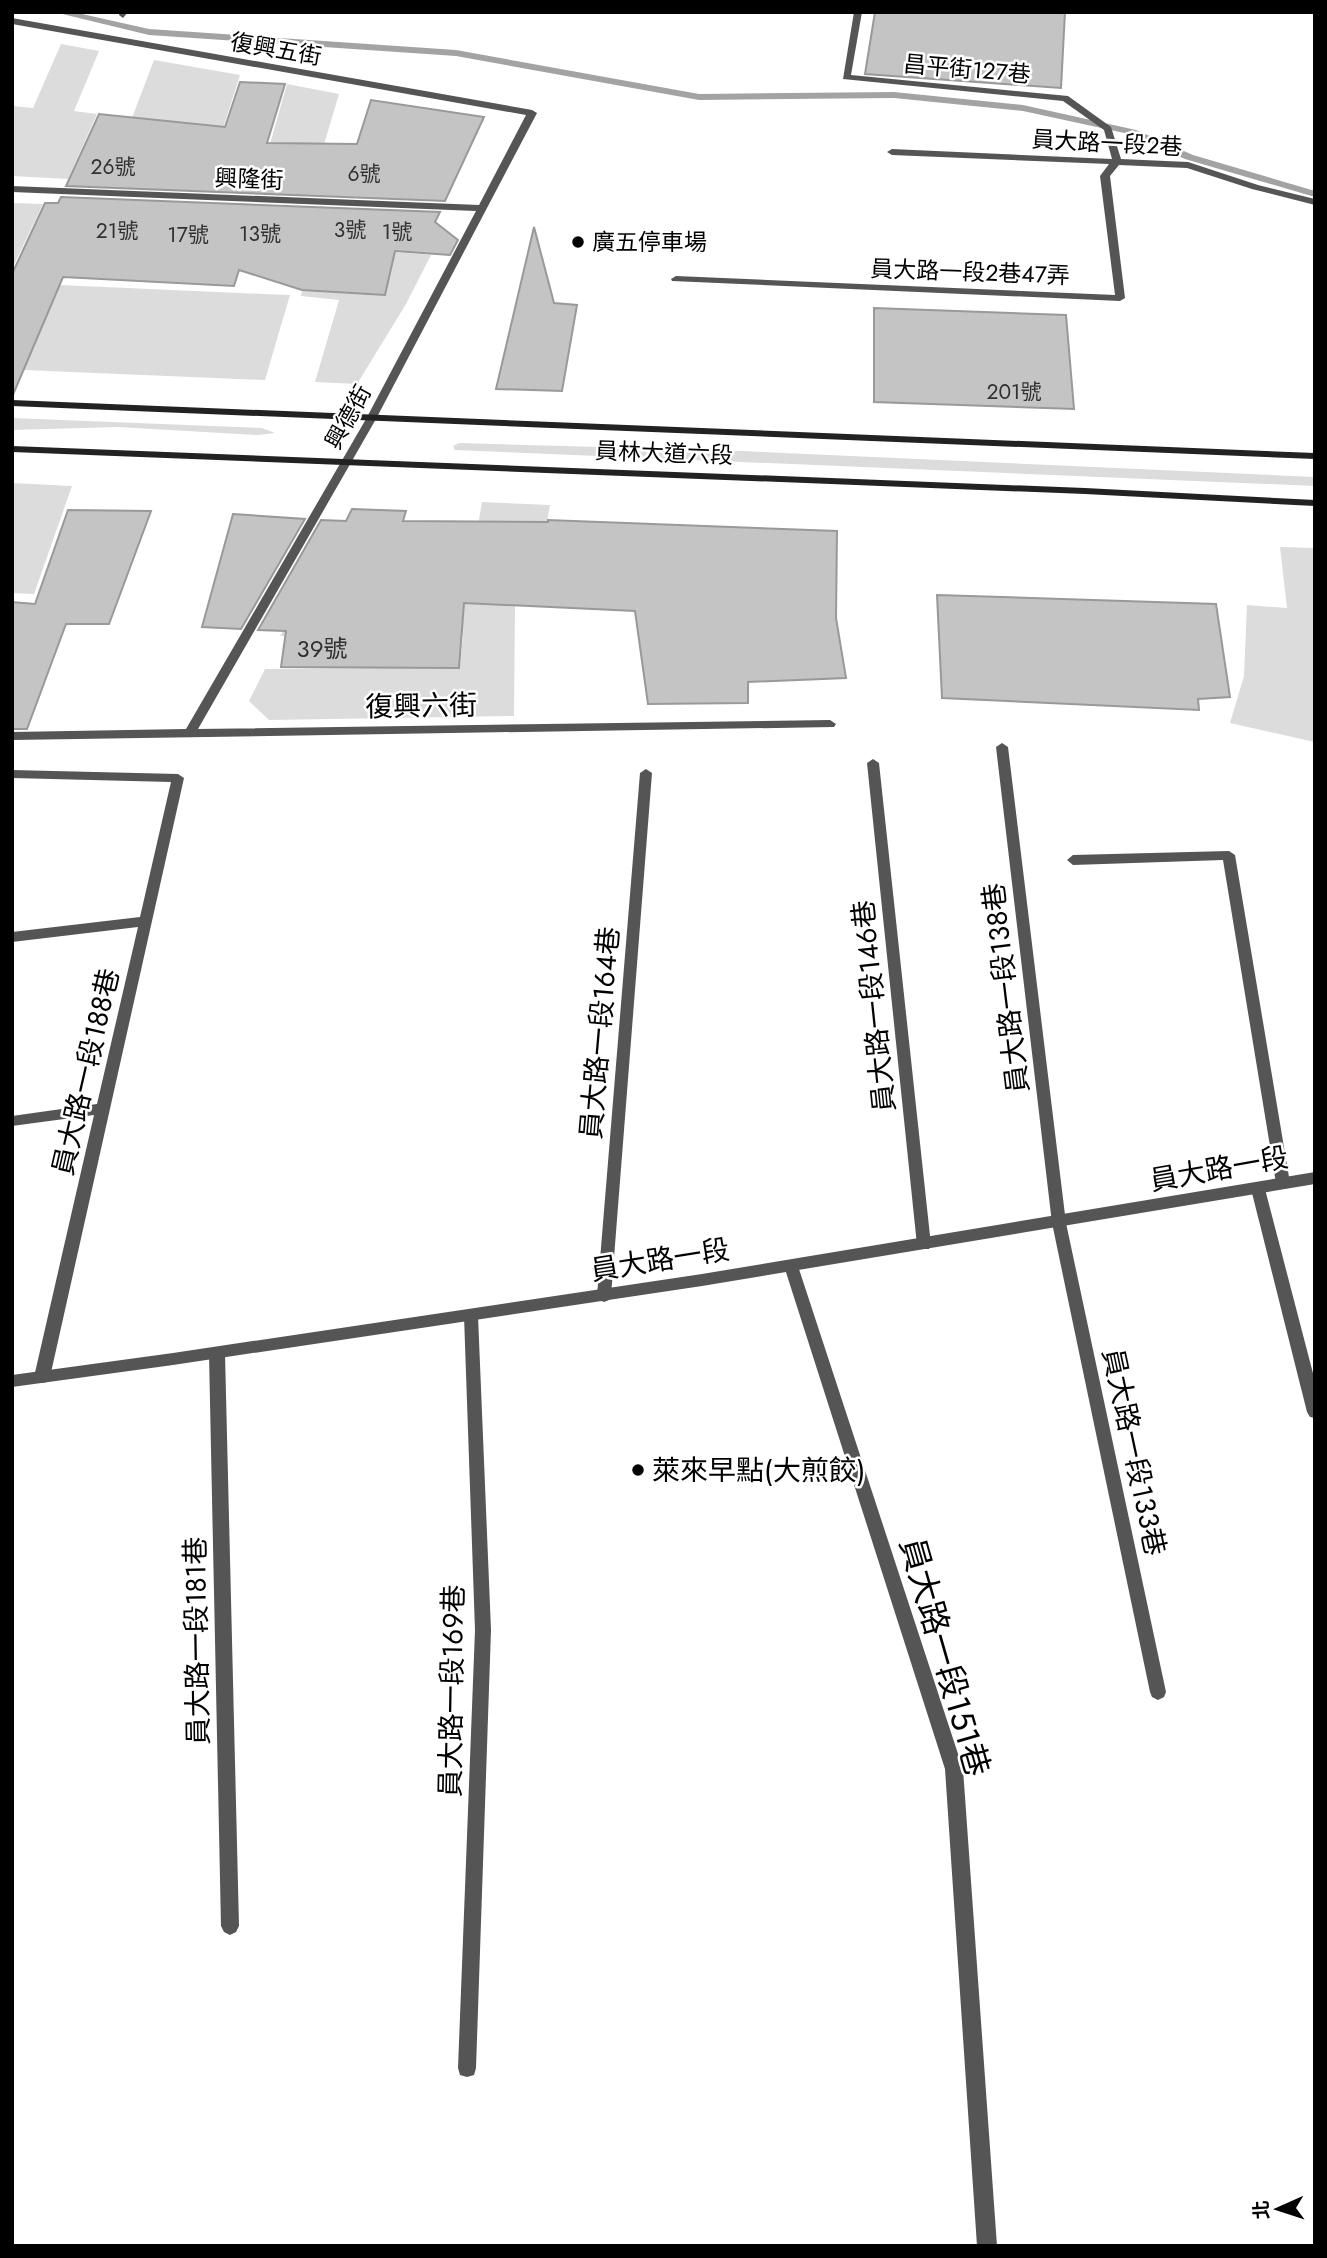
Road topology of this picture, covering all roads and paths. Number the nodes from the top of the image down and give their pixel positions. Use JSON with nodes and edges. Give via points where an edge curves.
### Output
{"nodes":[{"id":1,"x":858,"y":12,"type":"edge"},
{"id":2,"x":12,"y":21,"type":"edge"},
{"id":3,"x":532,"y":113,"type":"joint"},
{"id":4,"x":892,"y":152,"type":"dead end"},
{"id":5,"x":1117,"y":161,"type":"junction"},
{"id":6,"x":12,"y":189,"type":"edge"},
{"id":7,"x":1315,"y":202,"type":"edge"},
{"id":8,"x":484,"y":208,"type":"junction"},
{"id":9,"x":676,"y":279,"type":"dead end"},
{"id":10,"x":12,"y":403,"type":"edge"},
{"id":11,"x":371,"y":419,"type":"junction"},
{"id":12,"x":12,"y":449,"type":"edge"},
{"id":13,"x":1315,"y":456,"type":"edge"},
{"id":14,"x":348,"y":461,"type":"junction"},
{"id":15,"x":1315,"y":503,"type":"edge"},
{"id":16,"x":830,"y":724,"type":"dead end"},
{"id":17,"x":189,"y":734,"type":"junction"},
{"id":18,"x":12,"y":736,"type":"edge"},
{"id":19,"x":1002,"y":747,"type":"dead end"},
{"id":20,"x":873,"y":763,"type":"dead end"},
{"id":21,"x":646,"y":773,"type":"dead end"},
{"id":22,"x":12,"y":774,"type":"edge"},
{"id":23,"x":1073,"y":860,"type":"dead end"},
{"id":24,"x":146,"y":921,"type":"junction"},
{"id":25,"x":12,"y":937,"type":"edge"},
{"id":26,"x":102,"y":1109,"type":"junction"},
{"id":27,"x":12,"y":1121,"type":"edge"},
{"id":28,"x":1315,"y":1178,"type":"edge"},
{"id":29,"x":1283,"y":1184,"type":"junction"},
{"id":30,"x":1258,"y":1189,"type":"junction"},
{"id":31,"x":1059,"y":1223,"type":"junction"},
{"id":32,"x":924,"y":1245,"type":"junction"},
{"id":33,"x":791,"y":1266,"type":"junction"},
{"id":34,"x":604,"y":1296,"type":"junction"},
{"id":35,"x":471,"y":1316,"type":"junction"},
{"id":36,"x":217,"y":1354,"type":"junction"},
{"id":37,"x":42,"y":1377,"type":"junction"},
{"id":38,"x":12,"y":1381,"type":"edge"},
{"id":39,"x":1315,"y":1412,"type":"edge"},
{"id":40,"x":1158,"y":1692,"type":"dead end"},
{"id":41,"x":230,"y":1926,"type":"dead end"},
{"id":42,"x":467,"y":2068,"type":"dead end"},
{"id":43,"x":987,"y":2246,"type":"edge"}],
"edges":[{"from":1,"to":5,"type":"street","name":"昌平街127巷","via":[[846,77],[1065,98],[1108,129]]},
{"from":2,"to":3,"type":"street","name":"復興五街"},
{"from":3,"to":8,"type":"street","name":"興德街"},
{"from":4,"to":5,"type":"street","name":"員大路一段2巷"},
{"from":5,"to":7,"type":"street","name":"員大路一段2巷","via":[[1188,165]]},
{"from":5,"to":9,"type":"street","name":"員大路一段2巷47弄","via":[[1105,176],[1119,298]]},
{"from":6,"to":8,"type":"street","name":"興隆街"},
{"from":8,"to":11,"type":"street","name":"興德街"},
{"from":10,"to":11,"type":"main road","name":"員林大道六段"},
{"from":11,"to":13,"type":"main road","name":"員林大道六段"},
{"from":11,"to":14,"type":"street","name":"興德街"},
{"from":12,"to":14,"type":"main road","name":"員林大道六段"},
{"from":14,"to":15,"type":"main road","name":"員林大道六段"},
{"from":14,"to":17,"type":"street","name":"興德街"},
{"from":16,"to":17,"type":"street","name":"復興六街"},
{"from":17,"to":18,"type":"street","name":"復興六街"},
{"from":19,"to":31,"type":"street","name":"員大路一段138巷"},
{"from":20,"to":32,"type":"street","name":"員大路一段146巷"},
{"from":21,"to":34,"type":"street","name":"員大路一段164巷"},
{"from":22,"to":24,"type":"street","name":"員大路一段188巷","via":[[178,778]]},
{"from":23,"to":29,"type":"street","via":[[1228,855]]},
{"from":24,"to":25,"type":"street"},
{"from":24,"to":26,"type":"street","name":"員大路一段188巷"},
{"from":26,"to":27,"type":"street"},
{"from":26,"to":37,"type":"street","name":"員大路一段188巷"},
{"from":28,"to":29,"type":"street","name":"員大路一段"},
{"from":29,"to":30,"type":"street","name":"員大路一段"},
{"from":30,"to":31,"type":"street","name":"員大路一段"},
{"from":30,"to":39,"type":"street"},
{"from":31,"to":32,"type":"street","name":"員大路一段"},
{"from":31,"to":40,"type":"street","name":"員大路一段133巷"},
{"from":32,"to":33,"type":"street","name":"員大路一段"},
{"from":33,"to":34,"type":"street","name":"員大路一段"},
{"from":33,"to":43,"type":"street","name":"員大路一段151巷","via":[[954,1769]]},
{"from":34,"to":35,"type":"street","name":"員大路一段"},
{"from":35,"to":36,"type":"street","name":"員大路一段"},
{"from":35,"to":42,"type":"street","name":"員大路一段169巷","via":[[483,1630]]},
{"from":36,"to":37,"type":"street","name":"員大路一段"},
{"from":36,"to":41,"type":"street","name":"員大路一段181巷"},
{"from":37,"to":38,"type":"street","name":"員大路一段"}]}
